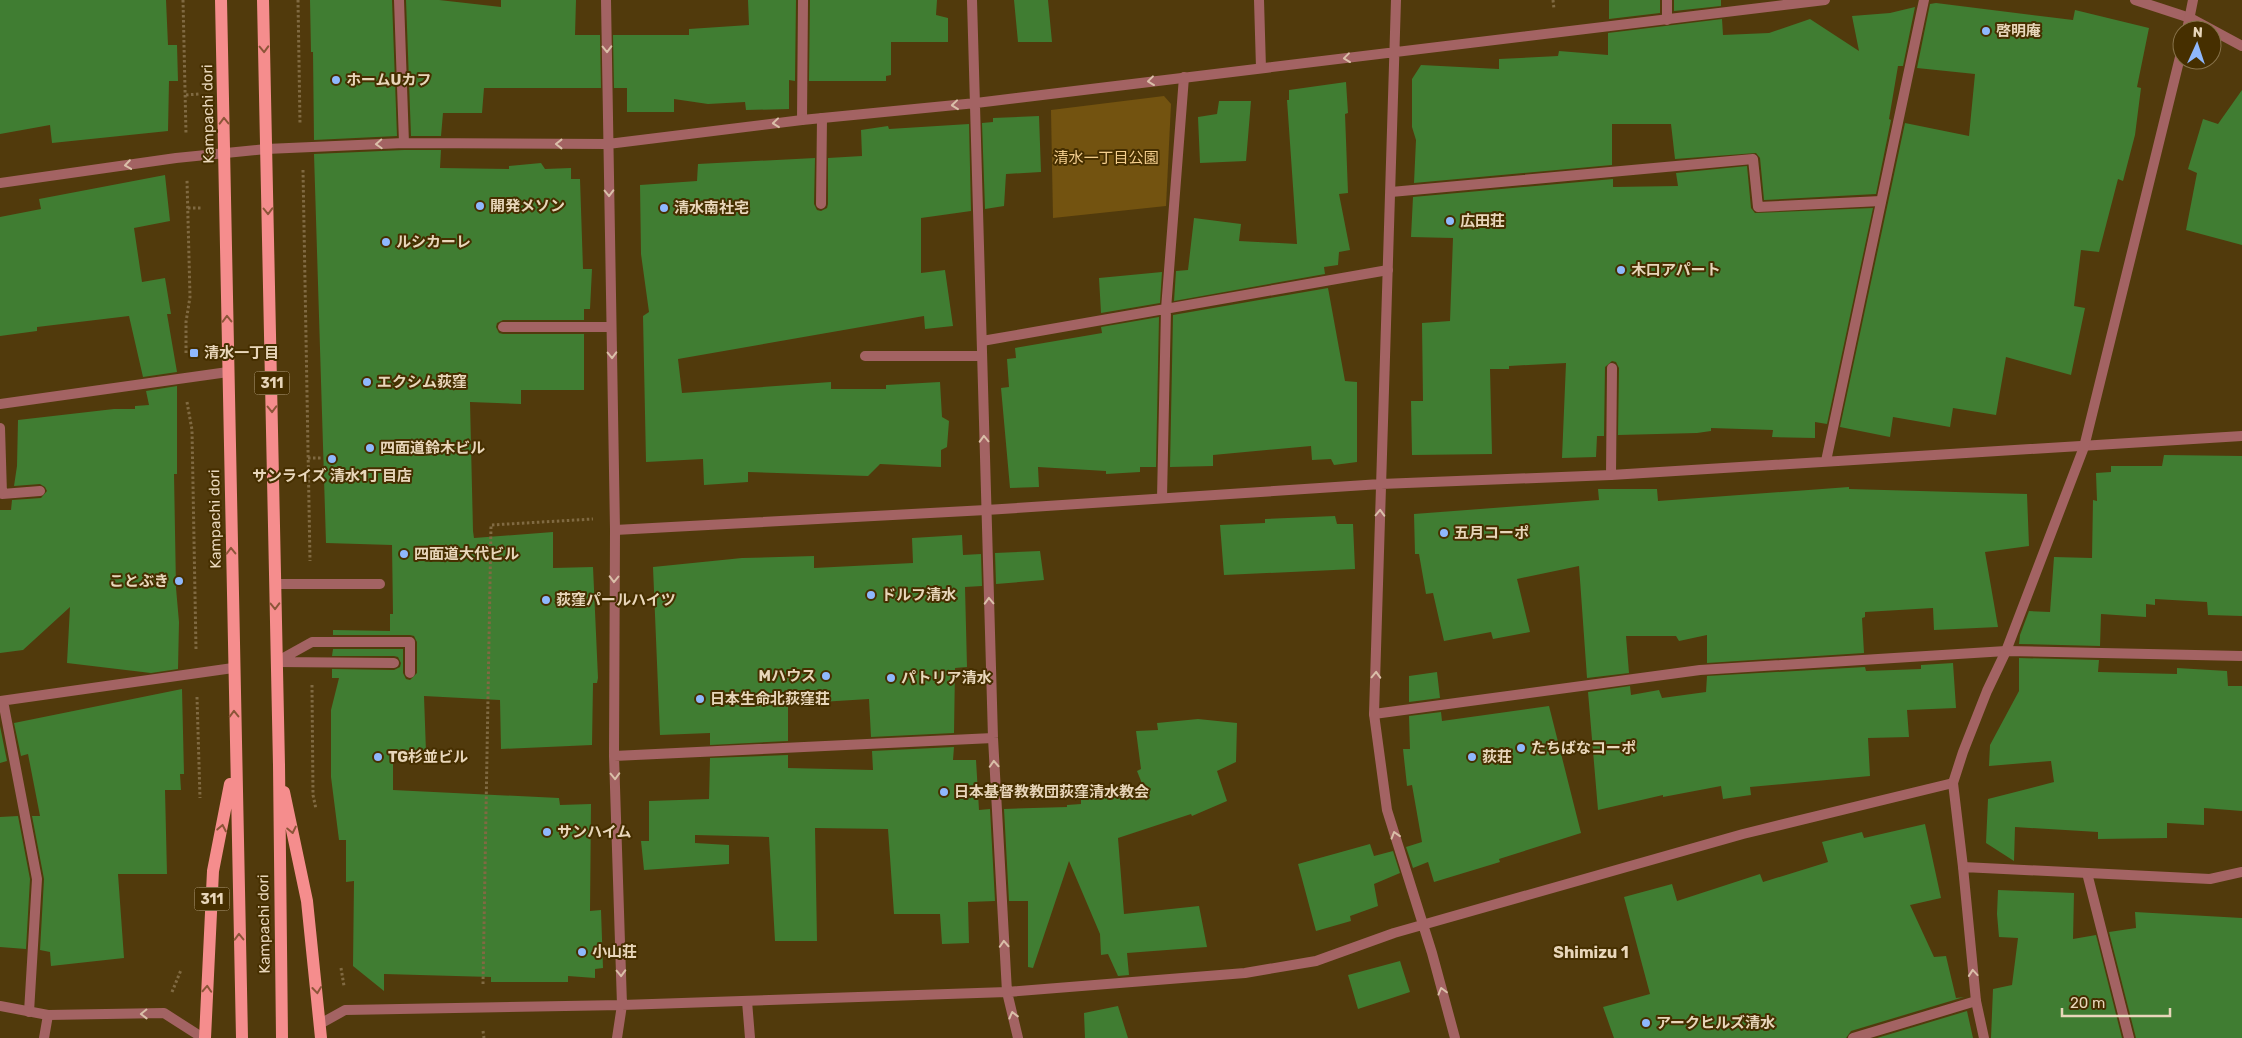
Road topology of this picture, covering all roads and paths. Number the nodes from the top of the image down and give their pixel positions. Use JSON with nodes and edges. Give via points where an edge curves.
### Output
{"nodes":[{"id":1,"x":183,"y":0,"type":"edge"},
{"id":2,"x":221,"y":0,"type":"edge"},
{"id":3,"x":263,"y":0,"type":"edge"},
{"id":4,"x":298,"y":0,"type":"edge"},
{"id":5,"x":400,"y":0,"type":"edge"},
{"id":6,"x":606,"y":0,"type":"edge"},
{"id":7,"x":803,"y":0,"type":"edge"},
{"id":8,"x":972,"y":0,"type":"edge"},
{"id":9,"x":1259,"y":0,"type":"edge"},
{"id":10,"x":1396,"y":0,"type":"edge"},
{"id":11,"x":1667,"y":0,"type":"edge"},
{"id":12,"x":1826,"y":0,"type":"edge"},
{"id":13,"x":1924,"y":0,"type":"edge"},
{"id":14,"x":2135,"y":0,"type":"edge"},
{"id":15,"x":2192,"y":0,"type":"edge"},
{"id":16,"x":2190,"y":18,"type":"junction"},
{"id":17,"x":1667,"y":20,"type":"junction"},
{"id":18,"x":2242,"y":46,"type":"edge"},
{"id":19,"x":1396,"y":52,"type":"junction"},
{"id":20,"x":1261,"y":68,"type":"junction"},
{"id":21,"x":2177,"y":70,"type":"edge"},
{"id":22,"x":1184,"y":77,"type":"junction"},
{"id":23,"x":976,"y":103,"type":"junction"},
{"id":24,"x":822,"y":118,"type":"junction"},
{"id":25,"x":802,"y":120,"type":"junction"},
{"id":26,"x":404,"y":143,"type":"junction"},
{"id":27,"x":608,"y":144,"type":"junction"},
{"id":28,"x":312,"y":148,"type":"junction"},
{"id":29,"x":266,"y":149,"type":"junction"},
{"id":30,"x":225,"y":152,"type":"junction"},
{"id":31,"x":176,"y":158,"type":"junction"},
{"id":32,"x":0,"y":183,"type":"edge"},
{"id":33,"x":1391,"y":192,"type":"junction"},
{"id":34,"x":1882,"y":201,"type":"junction"},
{"id":35,"x":821,"y":204,"type":"dead end"},
{"id":36,"x":1388,"y":270,"type":"junction"},
{"id":37,"x":1166,"y":309,"type":"junction"},
{"id":38,"x":503,"y":327,"type":"dead end"},
{"id":39,"x":611,"y":327,"type":"junction"},
{"id":40,"x":982,"y":341,"type":"junction"},
{"id":41,"x":865,"y":356,"type":"dead end"},
{"id":42,"x":982,"y":356,"type":"junction"},
{"id":43,"x":1612,"y":368,"type":"dead end"},
{"id":44,"x":228,"y":372,"type":"junction"},
{"id":45,"x":186,"y":377,"type":"junction"},
{"id":46,"x":0,"y":404,"type":"edge"},
{"id":47,"x":0,"y":428,"type":"edge"},
{"id":48,"x":2242,"y":436,"type":"edge"},
{"id":49,"x":2084,"y":447,"type":"junction"},
{"id":50,"x":308,"y":458,"type":"junction"},
{"id":51,"x":323,"y":458,"type":"dead end"},
{"id":52,"x":1826,"y":462,"type":"junction"},
{"id":53,"x":1611,"y":474,"type":"junction"},
{"id":54,"x":1381,"y":484,"type":"junction"},
{"id":55,"x":40,"y":491,"type":"dead end"},
{"id":56,"x":1162,"y":498,"type":"junction"},
{"id":57,"x":986,"y":510,"type":"junction"},
{"id":58,"x":615,"y":530,"type":"junction"},
{"id":59,"x":275,"y":584,"type":"junction"},
{"id":60,"x":310,"y":584,"type":"junction"},
{"id":61,"x":380,"y":584,"type":"dead end"},
{"id":62,"x":2006,"y":651,"type":"junction"},
{"id":63,"x":2242,"y":656,"type":"edge"},
{"id":64,"x":276,"y":662,"type":"junction"},
{"id":65,"x":312,"y":662,"type":"junction"},
{"id":66,"x":394,"y":662,"type":"dead end"},
{"id":67,"x":233,"y":668,"type":"junction"},
{"id":68,"x":196,"y":673,"type":"junction"},
{"id":69,"x":410,"y":673,"type":"dead end"},
{"id":70,"x":2,"y":701,"type":"edge"},
{"id":71,"x":1374,"y":714,"type":"junction"},
{"id":72,"x":993,"y":738,"type":"junction"},
{"id":73,"x":614,"y":756,"type":"junction"},
{"id":74,"x":235,"y":762,"type":"junction"},
{"id":75,"x":279,"y":765,"type":"junction"},
{"id":76,"x":1953,"y":783,"type":"junction"},
{"id":77,"x":199,"y":806,"type":"dead end"},
{"id":78,"x":317,"y":815,"type":"dead end"},
{"id":79,"x":1963,"y":867,"type":"junction"},
{"id":80,"x":2242,"y":872,"type":"edge"},
{"id":81,"x":2087,"y":873,"type":"junction"},
{"id":82,"x":1422,"y":926,"type":"junction"},
{"id":83,"x":340,"y":958,"type":"dead end"},
{"id":84,"x":181,"y":964,"type":"dead end"},
{"id":85,"x":345,"y":987,"type":"dead end"},
{"id":86,"x":1007,"y":992,"type":"junction"},
{"id":87,"x":747,"y":1001,"type":"junction"},
{"id":88,"x":1976,"y":1001,"type":"junction"},
{"id":89,"x":622,"y":1005,"type":"junction"},
{"id":90,"x":0,"y":1006,"type":"edge"},
{"id":91,"x":482,"y":1008,"type":"junction"},
{"id":92,"x":29,"y":1012,"type":"junction"},
{"id":93,"x":164,"y":1013,"type":"junction"},
{"id":94,"x":48,"y":1015,"type":"junction"},
{"id":95,"x":320,"y":1024,"type":"junction"},
{"id":96,"x":44,"y":1038,"type":"edge"},
{"id":97,"x":204,"y":1038,"type":"edge"},
{"id":98,"x":242,"y":1038,"type":"edge"},
{"id":99,"x":282,"y":1038,"type":"edge"},
{"id":100,"x":321,"y":1038,"type":"edge"},
{"id":101,"x":484,"y":1038,"type":"edge"},
{"id":102,"x":617,"y":1038,"type":"edge"},
{"id":103,"x":750,"y":1038,"type":"edge"},
{"id":104,"x":1018,"y":1038,"type":"edge"},
{"id":105,"x":1455,"y":1038,"type":"edge"},
{"id":106,"x":1853,"y":1038,"type":"edge"},
{"id":107,"x":1984,"y":1038,"type":"edge"},
{"id":108,"x":2129,"y":1038,"type":"edge"}],
"edges":[{"from":1,"to":31,"type":"path","via":[[187,139]]},
{"from":30,"to":2,"type":"main road","name":"Kampachi dori","number":"311","one_way":true},
{"from":3,"to":29,"type":"main road","name":"Kampachi dori","number":"311","one_way":true},
{"from":4,"to":28,"type":"path","via":[[300,128]]},
{"from":5,"to":26,"type":"street"},
{"from":6,"to":27,"type":"street","one_way":true},
{"from":7,"to":25,"type":"street"},
{"from":8,"to":23,"type":"street"},
{"from":9,"to":20,"type":"street"},
{"from":10,"to":19,"type":"street"},
{"from":11,"to":17,"type":"street"},
{"from":12,"to":17,"type":"street"},
{"from":13,"to":34,"type":"street"},
{"from":14,"to":16,"type":"street"},
{"from":15,"to":16,"type":"street"},
{"from":16,"to":18,"type":"street"},
{"from":17,"to":19,"type":"street"},
{"from":19,"to":20,"type":"street","one_way":true},
{"from":19,"to":33,"type":"street"},
{"from":20,"to":22,"type":"street"},
{"from":21,"to":49,"type":"street"},
{"from":22,"to":23,"type":"street","one_way":true},
{"from":22,"to":37,"type":"street"},
{"from":23,"to":24,"type":"street","one_way":true},
{"from":23,"to":40,"type":"street"},
{"from":24,"to":25,"type":"street"},
{"from":24,"to":35,"type":"street"},
{"from":25,"to":27,"type":"street","one_way":true},
{"from":27,"to":26,"type":"street","one_way":true},
{"from":26,"to":28,"type":"street","one_way":true},
{"from":27,"to":39,"type":"street","one_way":true},
{"from":28,"to":29,"type":"street"},
{"from":28,"to":50,"type":"path","via":[[303,166],[302,205]]},
{"from":29,"to":30,"type":"street"},
{"from":29,"to":59,"type":"main road","name":"Kampachi dori","number":"311","one_way":true},
{"from":30,"to":31,"type":"street"},
{"from":44,"to":30,"type":"main road","name":"Kampachi dori","number":"311","one_way":true},
{"from":31,"to":32,"type":"street","one_way":true},
{"from":31,"to":45,"type":"path","via":[[187,176],[190,297],[186,322]]},
{"from":33,"to":34,"type":"street","via":[[1753,160],[1758,207]]},
{"from":33,"to":36,"type":"street"},
{"from":34,"to":52,"type":"street"},
{"from":36,"to":37,"type":"street"},
{"from":36,"to":54,"type":"street"},
{"from":37,"to":40,"type":"street"},
{"from":37,"to":56,"type":"street"},
{"from":38,"to":39,"type":"street"},
{"from":39,"to":58,"type":"street","one_way":true},
{"from":40,"to":42,"type":"street"},
{"from":41,"to":42,"type":"street"},
{"from":57,"to":42,"type":"street","one_way":true},
{"from":43,"to":53,"type":"street"},
{"from":44,"to":45,"type":"street"},
{"from":67,"to":44,"type":"main road","name":"Kampachi dori","number":"311","one_way":true},
{"from":45,"to":46,"type":"street"},
{"from":45,"to":68,"type":"path","via":[[192,430]]},
{"from":47,"to":55,"type":"street","via":[[2,494]]},
{"from":48,"to":49,"type":"street"},
{"from":49,"to":52,"type":"street"},
{"from":49,"to":62,"type":"street"},
{"from":50,"to":51,"type":"path"},
{"from":50,"to":60,"type":"path"},
{"from":52,"to":53,"type":"street"},
{"from":53,"to":54,"type":"street"},
{"from":54,"to":56,"type":"street"},
{"from":71,"to":54,"type":"street","one_way":true},
{"from":56,"to":57,"type":"street"},
{"from":57,"to":58,"type":"street"},
{"from":72,"to":57,"type":"street","one_way":true},
{"from":58,"to":73,"type":"street","one_way":true},
{"from":58,"to":91,"type":"path","via":[[600,519],[491,525]]},
{"from":59,"to":60,"type":"street"},
{"from":59,"to":64,"type":"main road","name":"Kampachi dori","number":"311","one_way":true},
{"from":60,"to":61,"type":"street"},
{"from":62,"to":63,"type":"street"},
{"from":62,"to":71,"type":"street","via":[[1700,670]]},
{"from":62,"to":76,"type":"street","via":[[1986,691]]},
{"from":64,"to":65,"type":"street"},
{"from":64,"to":69,"type":"street","via":[[312,642],[410,642]]},
{"from":64,"to":75,"type":"main road","name":"Kampachi dori","number":"311"},
{"from":65,"to":66,"type":"street"},
{"from":65,"to":78,"type":"path"},
{"from":67,"to":68,"type":"street"},
{"from":74,"to":67,"type":"main road","name":"Kampachi dori","number":"311","one_way":true},
{"from":68,"to":70,"type":"street"},
{"from":68,"to":77,"type":"path"},
{"from":70,"to":92,"type":"street","via":[[37,879]]},
{"from":82,"to":71,"type":"street","one_way":true,"via":[[1388,810]]},
{"from":72,"to":73,"type":"street"},
{"from":86,"to":72,"type":"street","one_way":true},
{"from":73,"to":89,"type":"street","one_way":true},
{"from":97,"to":74,"type":"main road","number":"311","one_way":true,"via":[[213,871]]},
{"from":98,"to":74,"type":"main road","name":"Kampachi dori","number":"311","one_way":true},
{"from":75,"to":95,"type":"main road","number":"311","one_way":true,"via":[[307,902]]},
{"from":75,"to":99,"type":"main road","name":"Kampachi dori","number":"311"},
{"from":76,"to":79,"type":"street"},
{"from":76,"to":82,"type":"street","via":[[1743,834]]},
{"from":79,"to":81,"type":"street"},
{"from":88,"to":79,"type":"street","one_way":true},
{"from":80,"to":81,"type":"street","via":[[2210,879]]},
{"from":81,"to":108,"type":"street"},
{"from":82,"to":86,"type":"street","via":[[1316,962],[1245,973]]},
{"from":105,"to":82,"type":"street","one_way":true},
{"from":83,"to":85,"type":"path"},
{"from":84,"to":93,"type":"path","via":[[181,973]]},
{"from":86,"to":87,"type":"street"},
{"from":104,"to":86,"type":"street","one_way":true},
{"from":87,"to":89,"type":"street"},
{"from":87,"to":103,"type":"street"},
{"from":88,"to":106,"type":"street"},
{"from":88,"to":107,"type":"street"},
{"from":89,"to":91,"type":"street"},
{"from":89,"to":102,"type":"street"},
{"from":90,"to":92,"type":"street"},
{"from":91,"to":95,"type":"street","via":[[345,1010]]},
{"from":91,"to":101,"type":"path"},
{"from":92,"to":94,"type":"street"},
{"from":93,"to":94,"type":"street","one_way":true},
{"from":93,"to":97,"type":"street"},
{"from":94,"to":96,"type":"street"},
{"from":95,"to":100,"type":"main road","number":"311"}]}
